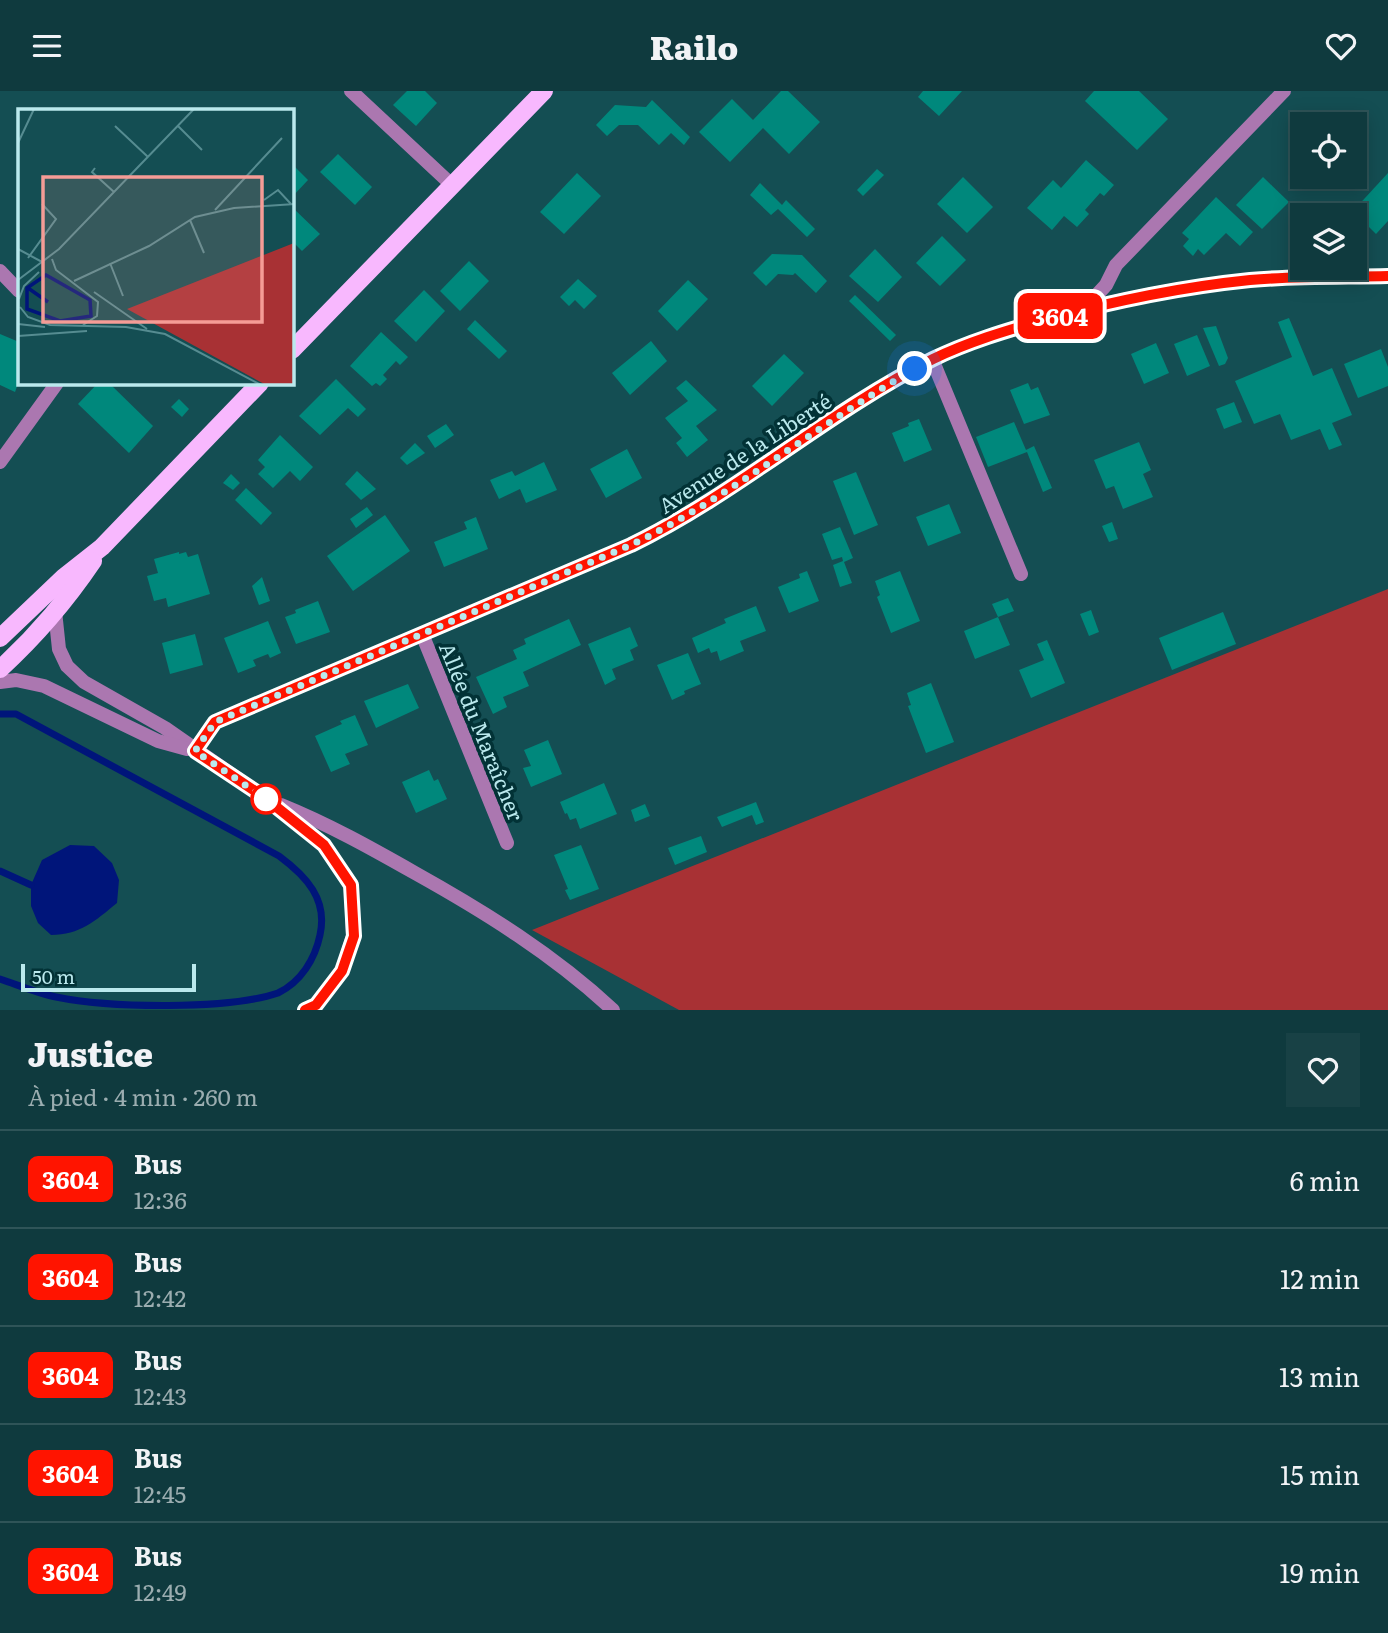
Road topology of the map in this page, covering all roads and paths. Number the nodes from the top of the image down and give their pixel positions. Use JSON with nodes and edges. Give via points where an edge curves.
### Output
{"nodes":[{"id":1,"x":351,"y":91,"type":"edge"},
{"id":2,"x":544,"y":91,"type":"edge"},
{"id":3,"x":1284,"y":91,"type":"edge"},
{"id":4,"x":453,"y":185,"type":"junction"},
{"id":5,"x":0,"y":271,"type":"edge"},
{"id":6,"x":1388,"y":276,"type":"edge"},
{"id":7,"x":18,"y":290,"type":"edge"},
{"id":8,"x":1083,"y":310,"type":"junction"},
{"id":9,"x":294,"y":348,"type":"edge"},
{"id":10,"x":932,"y":359,"type":"junction"},
{"id":11,"x":56,"y":385,"type":"edge"},
{"id":12,"x":258,"y":385,"type":"edge"},
{"id":13,"x":0,"y":462,"type":"edge"},
{"id":14,"x":102,"y":547,"type":"junction"},
{"id":15,"x":1021,"y":575,"type":"dead end"},
{"id":16,"x":55,"y":611,"type":"junction"},
{"id":17,"x":2,"y":633,"type":"edge"},
{"id":18,"x":422,"y":634,"type":"junction"},
{"id":19,"x":0,"y":669,"type":"edge"},
{"id":20,"x":0,"y":682,"type":"edge"},
{"id":21,"x":195,"y":751,"type":"junction"},
{"id":22,"x":264,"y":797,"type":"junction"},
{"id":23,"x":507,"y":843,"type":"dead end"},
{"id":24,"x":305,"y":1010,"type":"edge"},
{"id":25,"x":612,"y":1010,"type":"edge"}],
"edges":[{"from":1,"to":4,"type":"street"},
{"from":2,"to":4,"type":"main road"},
{"from":3,"to":8,"type":"street","via":[[1116,265],[1106,285]]},
{"from":4,"to":9,"type":"main road"},
{"from":5,"to":7,"type":"street"},
{"from":6,"to":8,"type":"street","name":"Avenue de la Liberté","via":[[1251,280]]},
{"from":8,"to":10,"type":"street","name":"Avenue de la Liberté"},
{"from":10,"to":15,"type":"street"},
{"from":10,"to":18,"type":"street","name":"Avenue de la Liberté","via":[[673,524]]},
{"from":11,"to":13,"type":"street"},
{"from":12,"to":14,"type":"main road"},
{"from":14,"to":16,"type":"main road"},
{"from":14,"to":17,"type":"main road"},
{"from":16,"to":19,"type":"main road"},
{"from":16,"to":21,"type":"street","via":[[67,666],[84,682]]},
{"from":18,"to":21,"type":"street","name":"Avenue de la Liberté","via":[[215,722]]},
{"from":18,"to":23,"type":"street","name":"Allée du Maraîcher"},
{"from":20,"to":21,"type":"street","via":[[44,686],[158,741]]},
{"from":21,"to":22,"type":"street"},
{"from":22,"to":24,"type":"street","via":[[324,845],[351,885],[354,936],[342,971],[316,1005]]},
{"from":22,"to":25,"type":"street","via":[[329,825],[463,900],[534,946]]}]}
